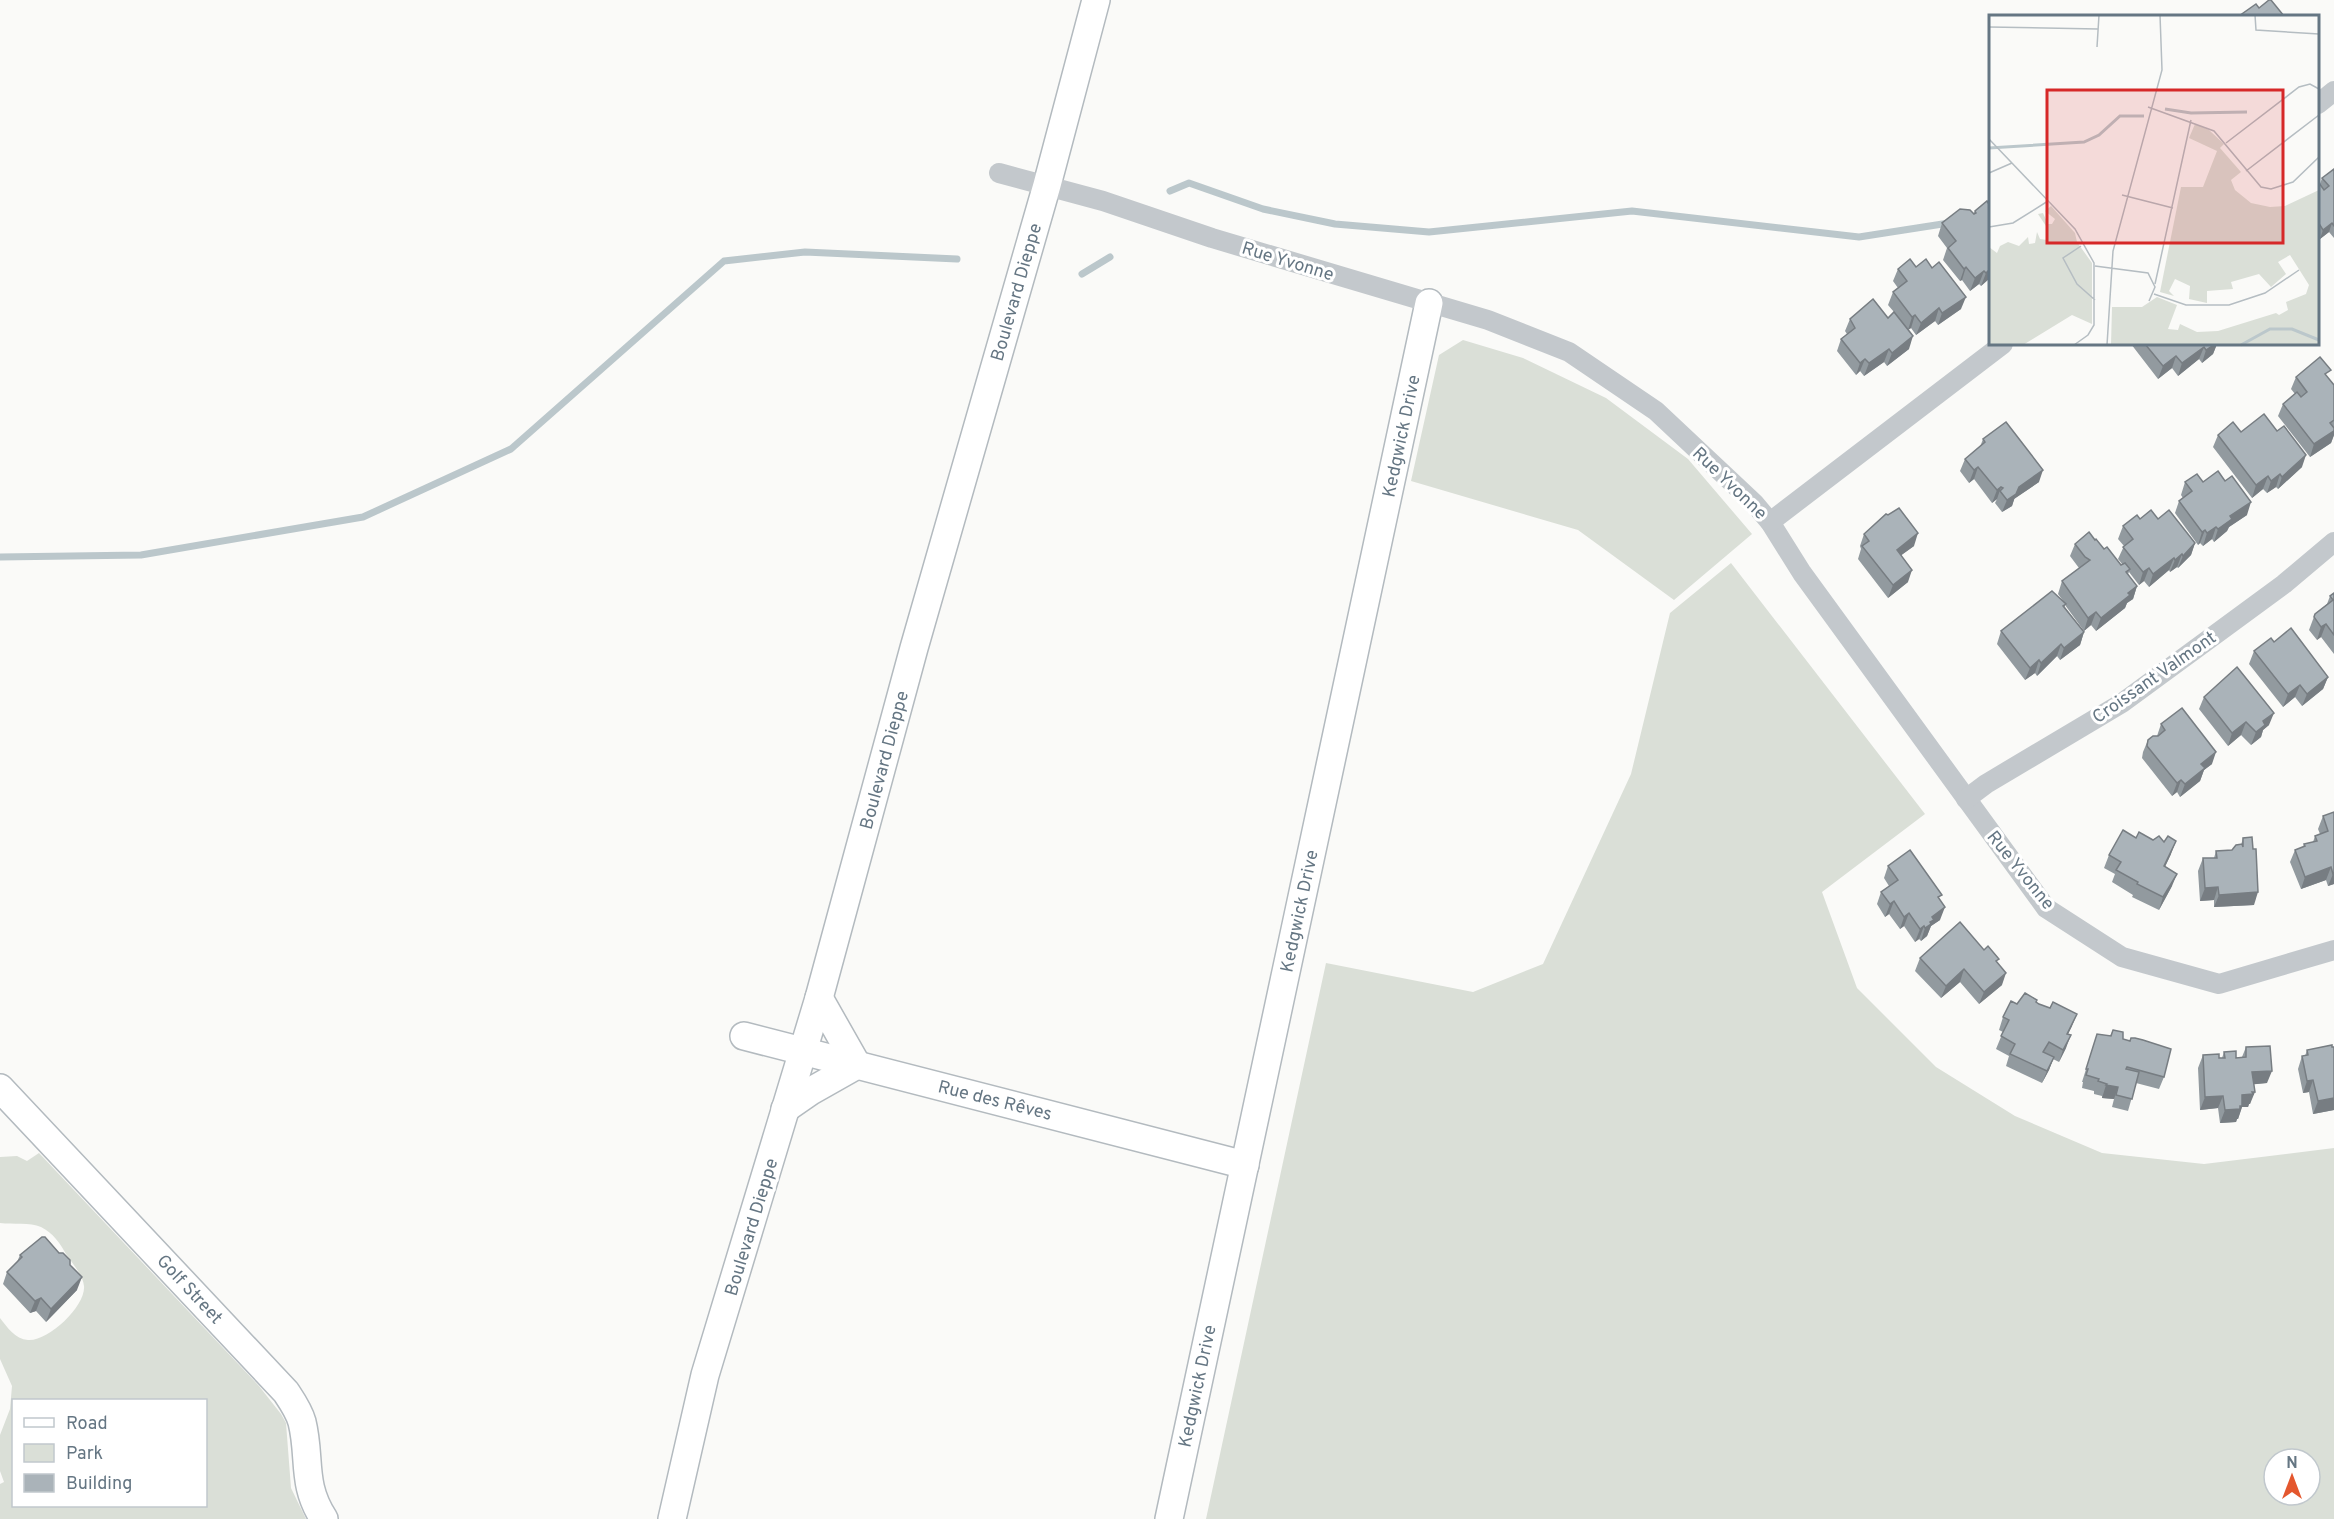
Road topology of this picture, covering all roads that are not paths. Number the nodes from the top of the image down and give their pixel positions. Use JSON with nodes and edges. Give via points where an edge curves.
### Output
{"nodes":[{"id":1,"x":1096,"y":0,"type":"edge"},
{"id":2,"x":2334,"y":91,"type":"edge"},
{"id":3,"x":2319,"y":103,"type":"edge"},
{"id":4,"x":999,"y":173,"type":"dead end"},
{"id":5,"x":1047,"y":185,"type":"junction"},
{"id":6,"x":1429,"y":303,"type":"junction"},
{"id":7,"x":2002,"y":345,"type":"edge"},
{"id":8,"x":1770,"y":522,"type":"junction"},
{"id":9,"x":2334,"y":542,"type":"edge"},
{"id":10,"x":1966,"y":799,"type":"junction"},
{"id":11,"x":2334,"y":950,"type":"edge"},
{"id":12,"x":819,"y":998,"type":"junction"},
{"id":13,"x":744,"y":1036,"type":"dead end"},
{"id":14,"x":802,"y":1051,"type":"junction"},
{"id":15,"x":857,"y":1065,"type":"junction"},
{"id":16,"x":2,"y":1095,"type":"edge"},
{"id":17,"x":786,"y":1109,"type":"junction"},
{"id":18,"x":1245,"y":1165,"type":"junction"},
{"id":19,"x":324,"y":1519,"type":"edge"},
{"id":20,"x":672,"y":1519,"type":"edge"},
{"id":21,"x":1169,"y":1519,"type":"edge"}],
"edges":[{"from":1,"to":5,"type":"street","name":"Boulevard Dieppe"},
{"from":2,"to":3,"type":"street"},
{"from":4,"to":5,"type":"street","name":"Rue Yvonne"},
{"from":5,"to":6,"type":"street","name":"Rue Yvonne"},
{"from":5,"to":12,"type":"street","name":"Boulevard Dieppe","via":[[914,648]]},
{"from":6,"to":8,"type":"street","name":"Rue Yvonne","via":[[1488,320],[1569,352],[1656,411]]},
{"from":6,"to":18,"type":"street","name":"Kedgwick Drive"},
{"from":7,"to":8,"type":"street"},
{"from":8,"to":10,"type":"street","name":"Rue Yvonne","via":[[1802,573]]},
{"from":9,"to":10,"type":"street","name":"Croissant Valmont","via":[[2284,584],[2122,703]]},
{"from":10,"to":11,"type":"street","name":"Rue Yvonne","via":[[2046,908],[2122,957],[2219,984]]},
{"from":12,"to":14,"type":"street","name":"Boulevard Dieppe"},
{"from":12,"to":15,"type":"street"},
{"from":13,"to":14,"type":"street","name":"Rue des Rêves"},
{"from":14,"to":15,"type":"street","name":"Rue des Rêves"},
{"from":14,"to":17,"type":"street","name":"Boulevard Dieppe"},
{"from":15,"to":17,"type":"street"},
{"from":15,"to":18,"type":"street","name":"Rue des Rêves"},
{"from":16,"to":19,"type":"street","name":"Golf Street","via":[[286,1392],[302,1420],[306,1475]]},
{"from":17,"to":20,"type":"street","name":"Boulevard Dieppe","via":[[705,1375]]},
{"from":18,"to":21,"type":"street","name":"Kedgwick Drive"}]}
